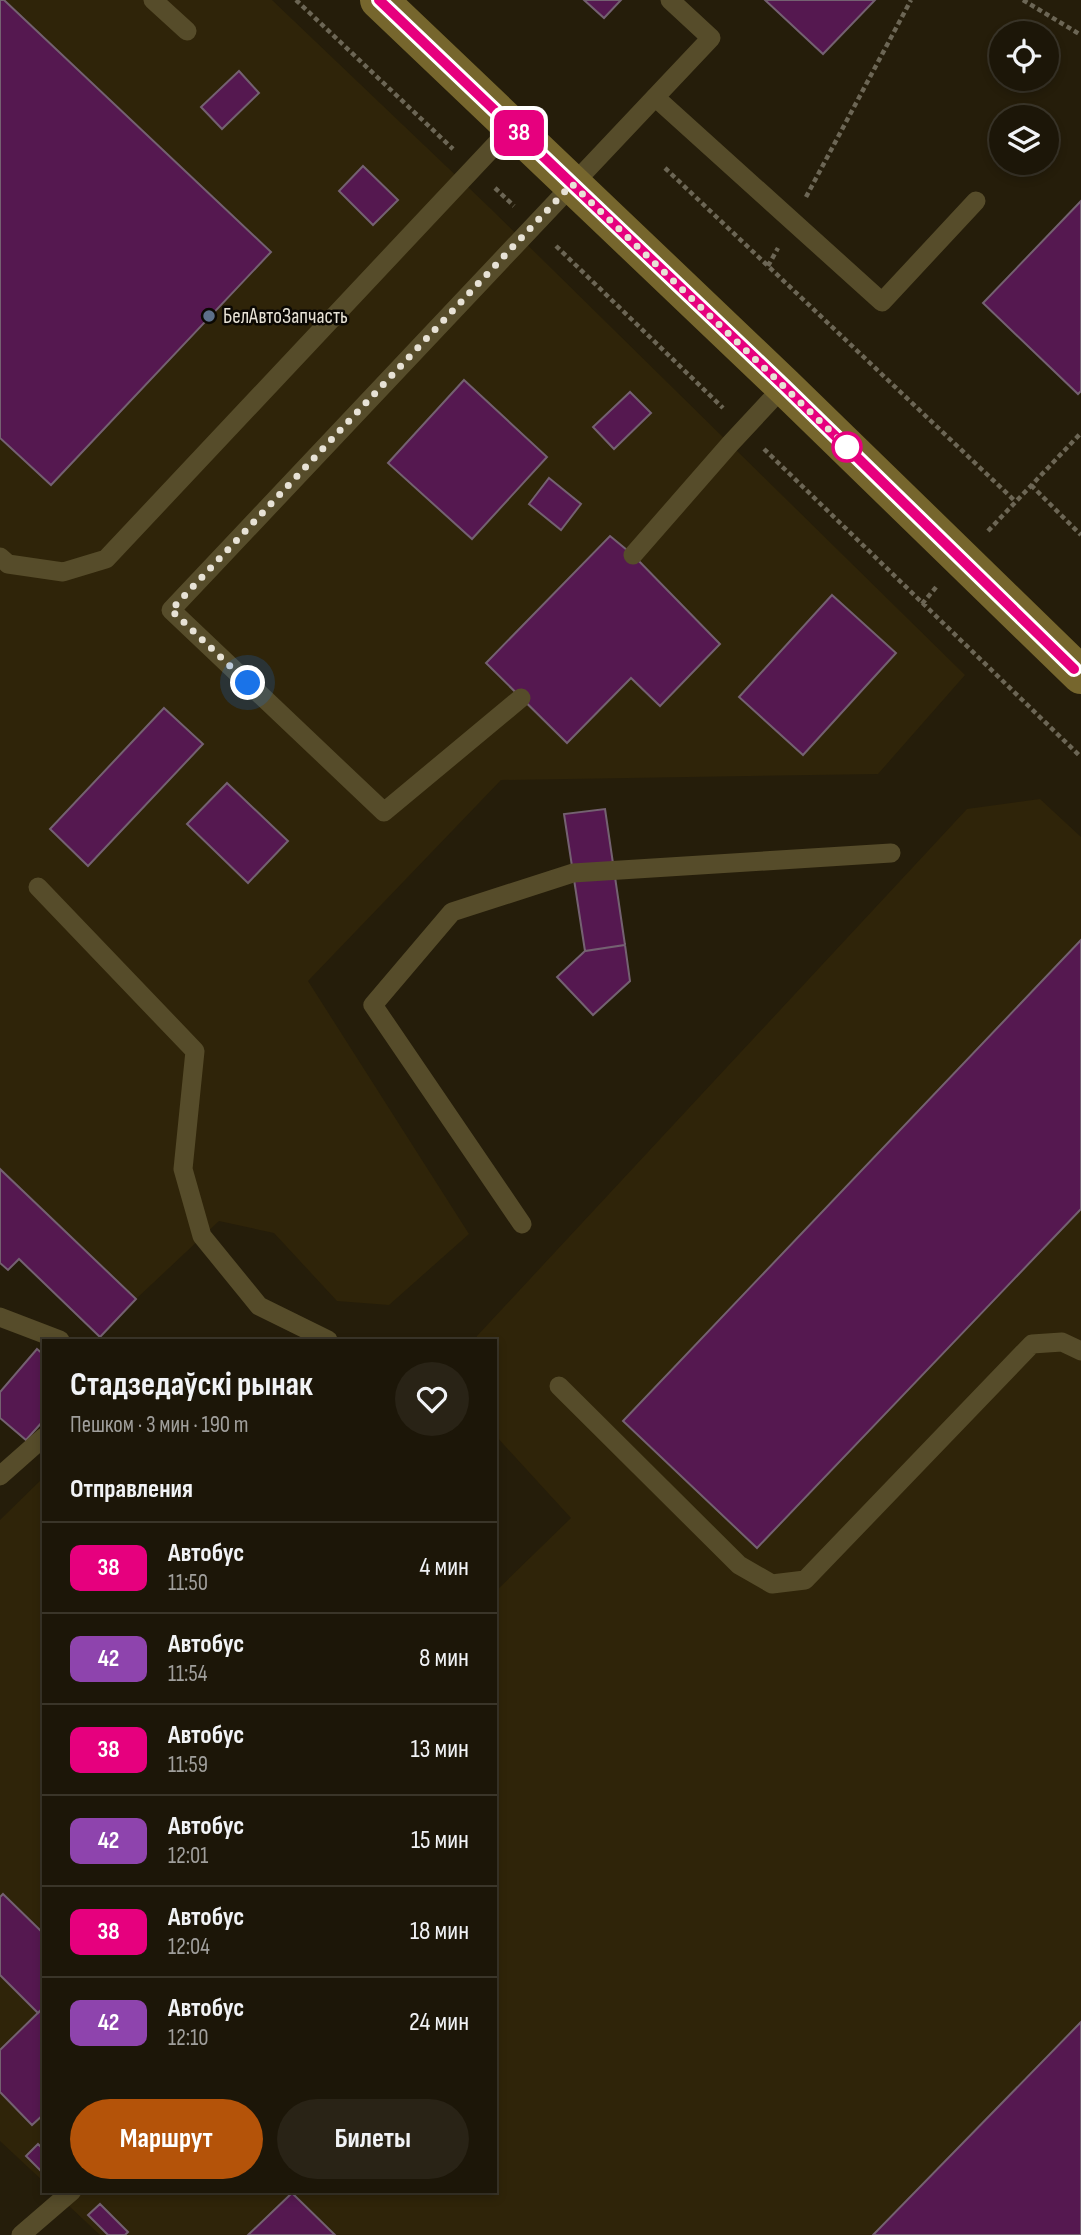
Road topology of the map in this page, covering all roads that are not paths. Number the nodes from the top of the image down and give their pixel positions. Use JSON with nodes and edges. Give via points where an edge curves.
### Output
{"nodes":[{"id":1,"x":153,"y":0,"type":"edge"},
{"id":2,"x":379,"y":0,"type":"edge"},
{"id":3,"x":670,"y":0,"type":"edge"},
{"id":4,"x":187,"y":31,"type":"dead end"},
{"id":5,"x":655,"y":97,"type":"junction"},
{"id":6,"x":512,"y":127,"type":"junction"},
{"id":7,"x":572,"y":184,"type":"junction"},
{"id":8,"x":976,"y":201,"type":"dead end"},
{"id":9,"x":784,"y":386,"type":"junction"},
{"id":10,"x":634,"y":555,"type":"dead end"},
{"id":11,"x":0,"y":557,"type":"edge"},
{"id":12,"x":1079,"y":663,"type":"edge"},
{"id":13,"x":521,"y":698,"type":"dead end"},
{"id":14,"x":891,"y":853,"type":"dead end"},
{"id":15,"x":38,"y":887,"type":"dead end"},
{"id":16,"x":522,"y":1224,"type":"dead end"},
{"id":17,"x":0,"y":1317,"type":"edge"},
{"id":18,"x":57,"y":1339,"type":"edge"},
{"id":19,"x":326,"y":1339,"type":"edge"},
{"id":20,"x":1081,"y":1351,"type":"edge"},
{"id":21,"x":559,"y":1386,"type":"dead end"},
{"id":22,"x":42,"y":1439,"type":"edge"},
{"id":23,"x":0,"y":1476,"type":"edge"},
{"id":24,"x":70,"y":2193,"type":"edge"},
{"id":25,"x":21,"y":2235,"type":"edge"}],
"edges":[{"from":1,"to":4,"type":"lane"},
{"from":2,"to":6,"type":"main road"},
{"from":3,"to":5,"type":"lane","via":[[711,38]]},
{"from":5,"to":7,"type":"lane"},
{"from":5,"to":8,"type":"lane","via":[[882,302]]},
{"from":6,"to":7,"type":"main road"},
{"from":6,"to":11,"type":"lane","via":[[106,559],[63,572],[8,564]]},
{"from":7,"to":9,"type":"main road"},
{"from":7,"to":13,"type":"lane","via":[[171,610],[384,812]]},
{"from":9,"to":10,"type":"lane"},
{"from":9,"to":12,"type":"main road","via":[[961,559]]},
{"from":14,"to":16,"type":"lane","via":[[573,873],[452,912],[373,1005]]},
{"from":15,"to":19,"type":"lane","via":[[195,1051],[183,1169],[202,1236],[259,1306]]},
{"from":17,"to":18,"type":"lane"},
{"from":20,"to":21,"type":"lane","via":[[1062,1342],[1032,1344],[805,1580],[772,1584],[739,1564]]},
{"from":22,"to":23,"type":"lane"},
{"from":24,"to":25,"type":"lane"}]}
